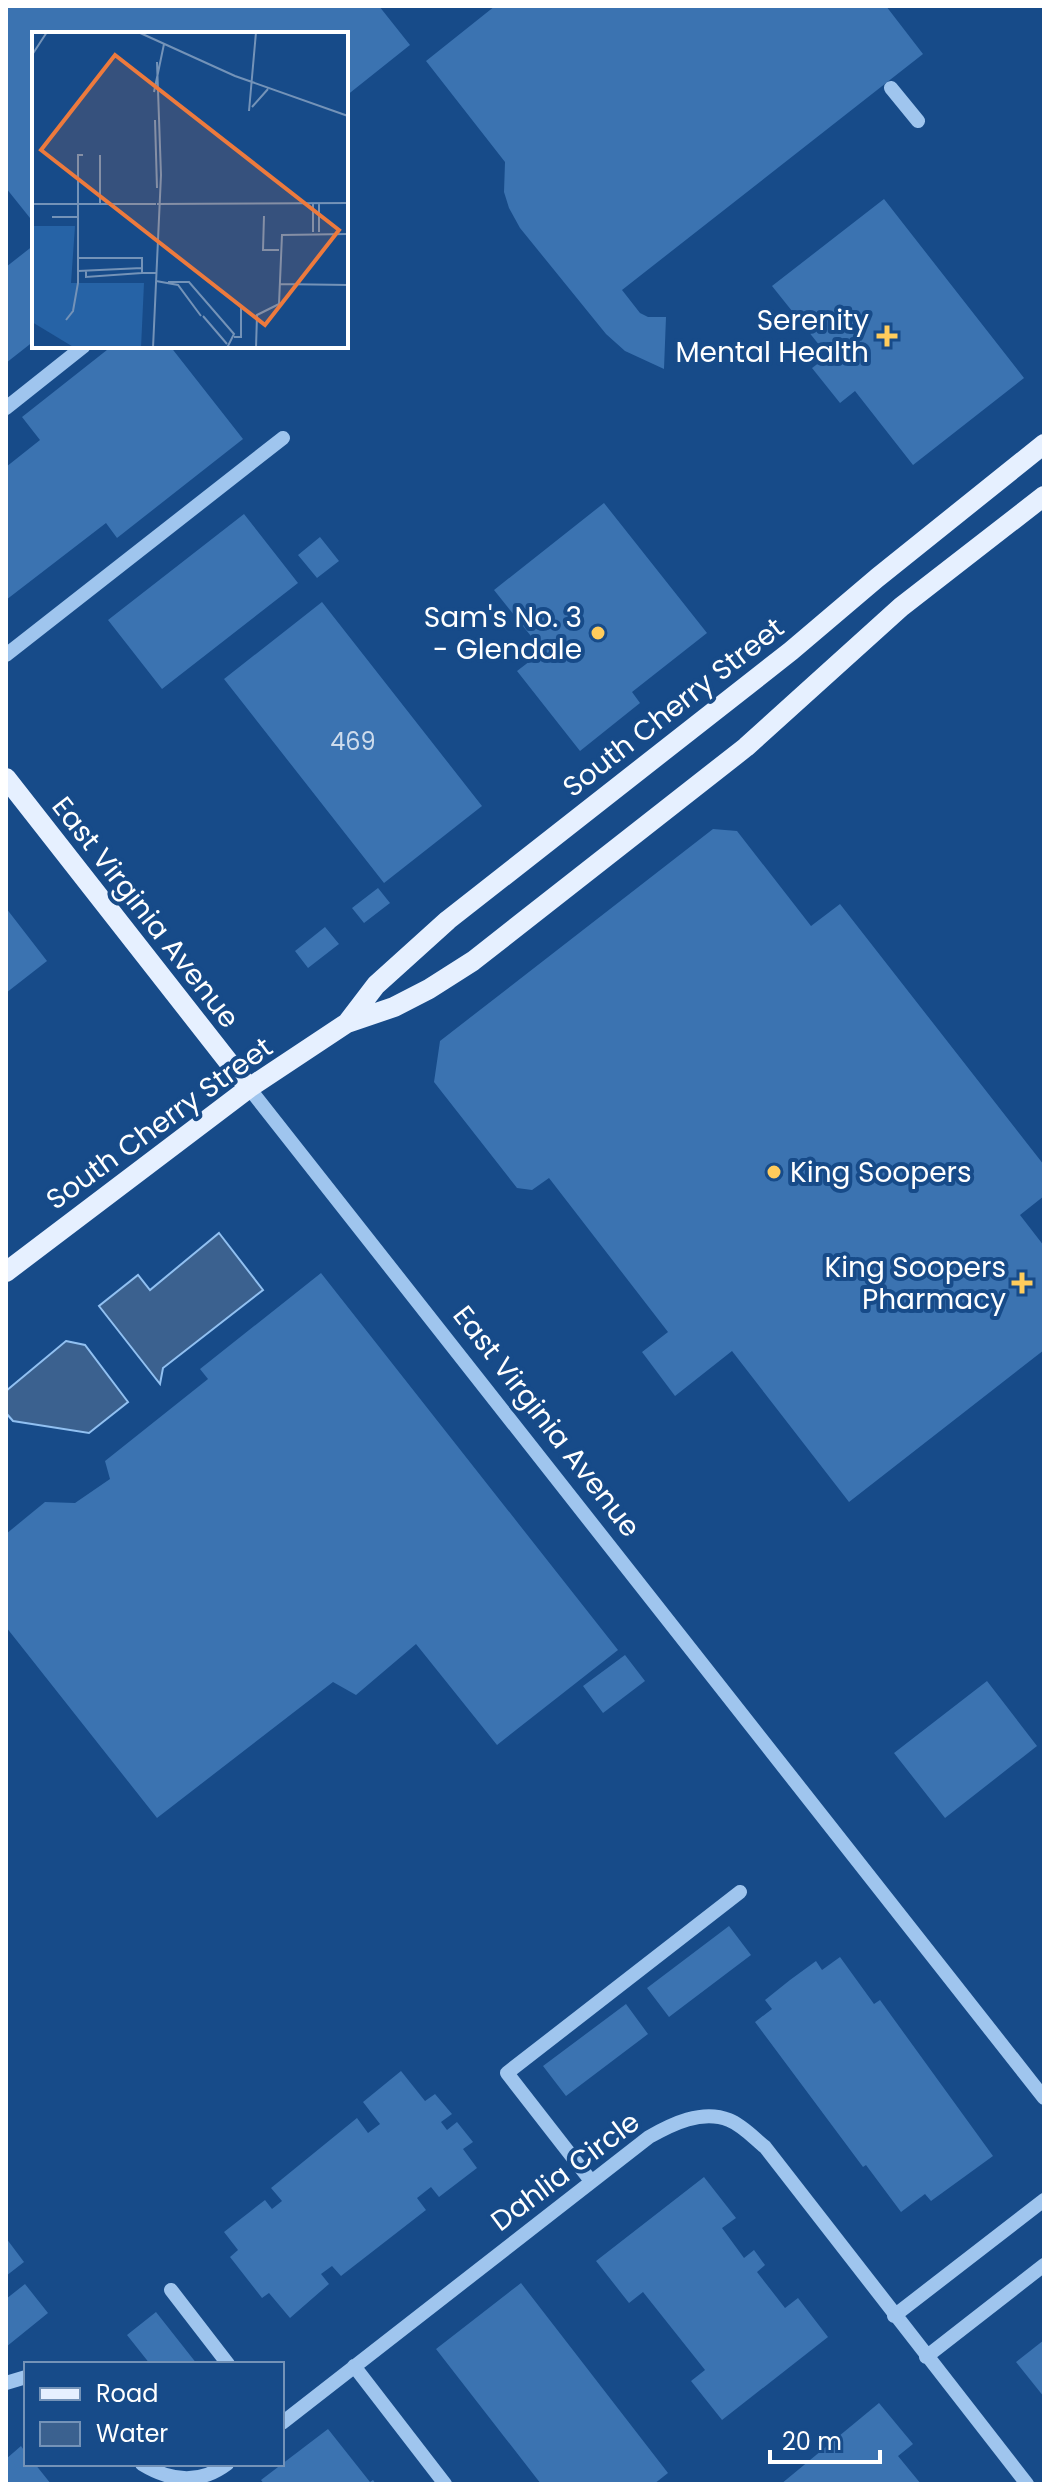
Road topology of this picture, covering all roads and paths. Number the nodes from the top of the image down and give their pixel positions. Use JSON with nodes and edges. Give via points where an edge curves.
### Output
{"nodes":[{"id":1,"x":891,"y":88,"type":"dead end"},
{"id":2,"x":918,"y":121,"type":"dead end"},
{"id":3,"x":81,"y":348,"type":"edge"},
{"id":4,"x":6,"y":408,"type":"edge"},
{"id":5,"x":283,"y":438,"type":"dead end"},
{"id":6,"x":1044,"y":444,"type":"edge"},
{"id":7,"x":1044,"y":496,"type":"edge"},
{"id":8,"x":6,"y":655,"type":"edge"},
{"id":9,"x":6,"y":778,"type":"edge"},
{"id":10,"x":347,"y":1023,"type":"junction"},
{"id":11,"x":249,"y":1088,"type":"junction"},
{"id":12,"x":6,"y":1272,"type":"edge"},
{"id":13,"x":740,"y":1892,"type":"dead end"},
{"id":14,"x":1044,"y":2098,"type":"edge"},
{"id":15,"x":591,"y":2181,"type":"junction"},
{"id":16,"x":1044,"y":2200,"type":"edge"},
{"id":17,"x":1044,"y":2265,"type":"edge"},
{"id":18,"x":171,"y":2290,"type":"dead end"},
{"id":19,"x":894,"y":2316,"type":"junction"},
{"id":20,"x":926,"y":2357,"type":"junction"},
{"id":21,"x":226,"y":2362,"type":"edge"},
{"id":22,"x":354,"y":2366,"type":"junction"},
{"id":23,"x":284,"y":2421,"type":"edge"},
{"id":24,"x":145,"y":2466,"type":"edge"},
{"id":25,"x":224,"y":2466,"type":"edge"},
{"id":26,"x":445,"y":2484,"type":"edge"},
{"id":27,"x":1027,"y":2484,"type":"edge"}],
"edges":[{"from":1,"to":2,"type":"street"},
{"from":3,"to":4,"type":"street"},
{"from":5,"to":8,"type":"street"},
{"from":6,"to":10,"type":"main road","name":"South Cherry Street","via":[[448,920],[376,985]]},
{"from":7,"to":10,"type":"main road","name":"South Cherry Street","via":[[901,607],[746,747],[473,961],[394,1007]]},
{"from":9,"to":11,"type":"main road","name":"East Virginia Avenue"},
{"from":10,"to":11,"type":"main road","name":"South Cherry Street"},
{"from":11,"to":12,"type":"main road","name":"South Cherry Street"},
{"from":11,"to":14,"type":"street","name":"East Virginia Avenue"},
{"from":13,"to":15,"type":"street","via":[[507,2073]]},
{"from":15,"to":19,"type":"street","name":"Dahlia Circle","via":[[670,2125],[708,2117],[728,2119],[765,2147]]},
{"from":15,"to":22,"type":"street","name":"Dahlia Circle"},
{"from":16,"to":19,"type":"street"},
{"from":17,"to":20,"type":"street"},
{"from":18,"to":21,"type":"street"},
{"from":19,"to":20,"type":"street","name":"Dahlia Circle"},
{"from":20,"to":27,"type":"street","name":"Dahlia Circle"},
{"from":22,"to":23,"type":"street","name":"Dahlia Circle"},
{"from":22,"to":26,"type":"street"},
{"from":24,"to":25,"type":"street","via":[[183,2480]]}]}
